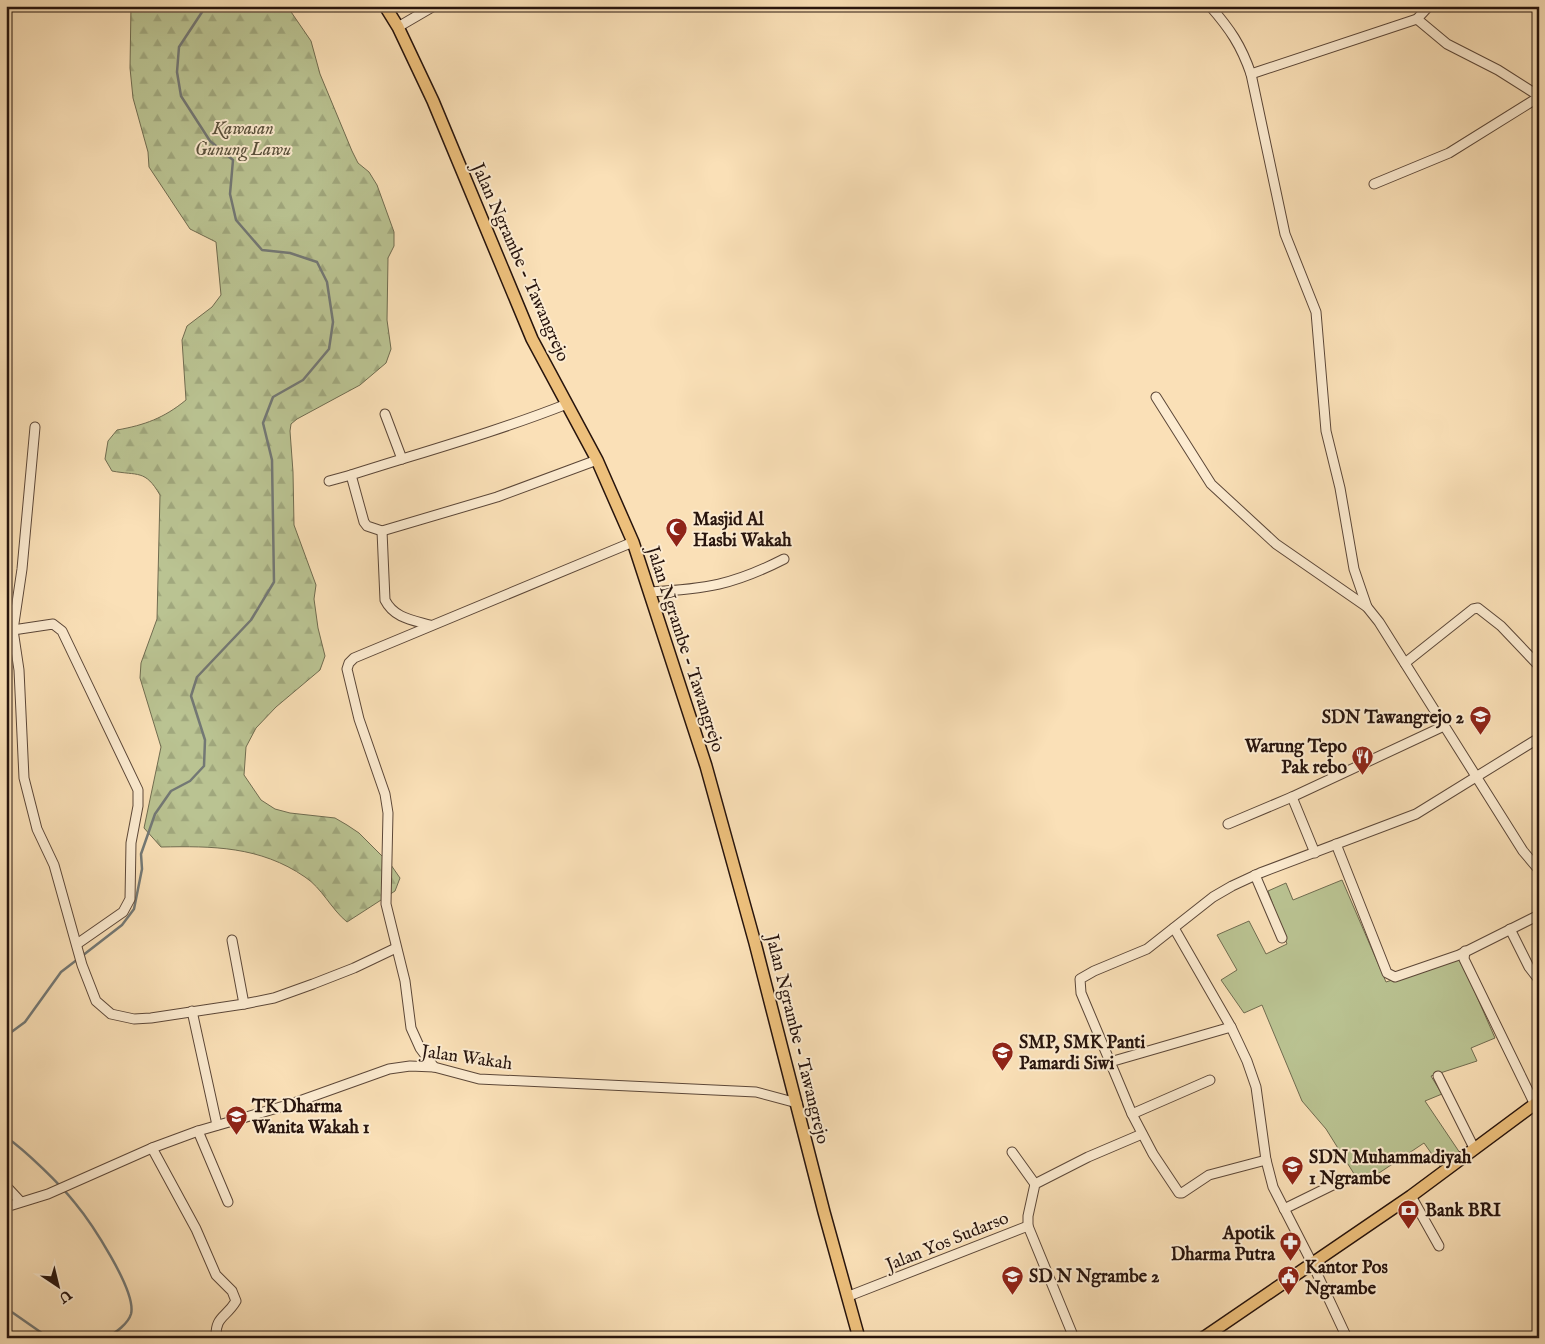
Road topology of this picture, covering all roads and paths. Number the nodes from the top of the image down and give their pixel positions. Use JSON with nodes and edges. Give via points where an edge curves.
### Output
{"nodes":[{"id":1,"x":385,"y":6,"type":"edge"},
{"id":2,"x":434,"y":6,"type":"edge"},
{"id":3,"x":1210,"y":6,"type":"edge"},
{"id":4,"x":1430,"y":6,"type":"edge"},
{"id":5,"x":1417,"y":19,"type":"junction"},
{"id":6,"x":398,"y":27,"type":"junction"},
{"id":7,"x":1251,"y":74,"type":"junction"},
{"id":8,"x":1539,"y":96,"type":"edge"},
{"id":9,"x":1374,"y":184,"type":"dead end"},
{"id":10,"x":1156,"y":397,"type":"dead end"},
{"id":11,"x":566,"y":404,"type":"junction"},
{"id":12,"x":385,"y":414,"type":"dead end"},
{"id":13,"x":35,"y":427,"type":"dead end"},
{"id":14,"x":402,"y":459,"type":"junction"},
{"id":15,"x":597,"y":460,"type":"junction"},
{"id":16,"x":351,"y":475,"type":"junction"},
{"id":17,"x":329,"y":481,"type":"dead end"},
{"id":18,"x":382,"y":531,"type":"junction"},
{"id":19,"x":633,"y":542,"type":"junction"},
{"id":20,"x":784,"y":559,"type":"dead end"},
{"id":21,"x":650,"y":592,"type":"junction"},
{"id":22,"x":1367,"y":607,"type":"junction"},
{"id":23,"x":430,"y":626,"type":"junction"},
{"id":24,"x":9,"y":629,"type":"edge"},
{"id":25,"x":1405,"y":663,"type":"junction"},
{"id":26,"x":1539,"y":666,"type":"edge"},
{"id":27,"x":1444,"y":726,"type":"junction"},
{"id":28,"x":1539,"y":738,"type":"edge"},
{"id":29,"x":1475,"y":777,"type":"junction"},
{"id":30,"x":1292,"y":797,"type":"junction"},
{"id":31,"x":1228,"y":824,"type":"dead end"},
{"id":32,"x":1336,"y":844,"type":"junction"},
{"id":33,"x":1315,"y":853,"type":"junction"},
{"id":34,"x":1539,"y":870,"type":"edge"},
{"id":35,"x":1255,"y":875,"type":"junction"},
{"id":36,"x":1539,"y":915,"type":"edge"},
{"id":37,"x":1174,"y":928,"type":"junction"},
{"id":38,"x":1510,"y":929,"type":"junction"},
{"id":39,"x":1282,"y":938,"type":"dead end"},
{"id":40,"x":232,"y":940,"type":"dead end"},
{"id":41,"x":78,"y":948,"type":"junction"},
{"id":42,"x":396,"y":948,"type":"junction"},
{"id":43,"x":1465,"y":952,"type":"junction"},
{"id":44,"x":1539,"y":980,"type":"edge"},
{"id":45,"x":244,"y":1004,"type":"junction"},
{"id":46,"x":192,"y":1011,"type":"junction"},
{"id":47,"x":1232,"y":1027,"type":"junction"},
{"id":48,"x":1110,"y":1062,"type":"junction"},
{"id":49,"x":434,"y":1067,"type":"junction"},
{"id":50,"x":1438,"y":1076,"type":"dead end"},
{"id":51,"x":1210,"y":1080,"type":"dead end"},
{"id":52,"x":797,"y":1104,"type":"junction"},
{"id":53,"x":1537,"y":1106,"type":"edge"},
{"id":54,"x":1132,"y":1114,"type":"junction"},
{"id":55,"x":217,"y":1125,"type":"junction"},
{"id":56,"x":198,"y":1131,"type":"junction"},
{"id":57,"x":1142,"y":1134,"type":"junction"},
{"id":58,"x":152,"y":1148,"type":"junction"},
{"id":59,"x":1474,"y":1148,"type":"junction"},
{"id":60,"x":1012,"y":1152,"type":"dead end"},
{"id":61,"x":1266,"y":1160,"type":"junction"},
{"id":62,"x":1341,"y":1181,"type":"dead end"},
{"id":63,"x":1035,"y":1184,"type":"junction"},
{"id":64,"x":6,"y":1186,"type":"edge"},
{"id":65,"x":1411,"y":1196,"type":"junction"},
{"id":66,"x":20,"y":1201,"type":"junction"},
{"id":67,"x":228,"y":1202,"type":"dead end"},
{"id":68,"x":6,"y":1207,"type":"edge"},
{"id":69,"x":1284,"y":1210,"type":"junction"},
{"id":70,"x":1028,"y":1226,"type":"junction"},
{"id":71,"x":1439,"y":1246,"type":"dead end"},
{"id":72,"x":1312,"y":1263,"type":"junction"},
{"id":73,"x":849,"y":1296,"type":"junction"},
{"id":74,"x":216,"y":1338,"type":"edge"},
{"id":75,"x":859,"y":1338,"type":"edge"},
{"id":76,"x":1074,"y":1338,"type":"edge"},
{"id":77,"x":1204,"y":1338,"type":"edge"},
{"id":78,"x":1347,"y":1338,"type":"edge"}],
"edges":[{"from":1,"to":6,"type":"main road","name":"Jalan Ngrambe - Tawangrejo"},
{"from":2,"to":6,"type":"street"},
{"from":3,"to":7,"type":"street","via":[[1232,31]]},
{"from":4,"to":5,"type":"street"},
{"from":5,"to":7,"type":"street"},
{"from":5,"to":8,"type":"street","via":[[1447,44]]},
{"from":6,"to":11,"type":"main road","name":"Jalan Ngrambe - Tawangrejo","via":[[433,101],[532,339]]},
{"from":7,"to":22,"type":"street","via":[[1284,234],[1316,312],[1326,431],[1354,569]]},
{"from":8,"to":9,"type":"street","via":[[1449,153]]},
{"from":10,"to":22,"type":"street","via":[[1211,484],[1276,544]]},
{"from":11,"to":14,"type":"street","via":[[508,427]]},
{"from":11,"to":15,"type":"main road","name":"Jalan Ngrambe - Tawangrejo"},
{"from":12,"to":14,"type":"street"},
{"from":13,"to":24,"type":"street","via":[[22,569]]},
{"from":14,"to":16,"type":"street"},
{"from":15,"to":18,"type":"street","via":[[497,497]]},
{"from":15,"to":19,"type":"main road","name":"Jalan Ngrambe - Tawangrejo"},
{"from":16,"to":17,"type":"street"},
{"from":16,"to":18,"type":"street","via":[[364,522]]},
{"from":18,"to":23,"type":"street","via":[[385,600],[388,606],[397,615]]},
{"from":19,"to":21,"type":"main road","name":"Jalan Ngrambe - Tawangrejo"},
{"from":19,"to":23,"type":"street"},
{"from":20,"to":21,"type":"street","via":[[751,576],[718,586]]},
{"from":21,"to":52,"type":"main road","name":"Jalan Ngrambe - Tawangrejo","via":[[706,766]]},
{"from":22,"to":25,"type":"street"},
{"from":23,"to":42,"type":"street","via":[[354,658],[347,669],[385,794],[388,813],[386,904]]},
{"from":24,"to":41,"type":"street","via":[[19,670],[24,778],[37,829],[54,865]]},
{"from":24,"to":41,"type":"street","via":[[53,624],[62,631],[138,790],[131,843],[130,899],[123,912]]},
{"from":25,"to":26,"type":"street","via":[[1478,608],[1501,626]]},
{"from":25,"to":27,"type":"street"},
{"from":27,"to":29,"type":"street"},
{"from":27,"to":30,"type":"street"},
{"from":28,"to":29,"type":"street"},
{"from":29,"to":32,"type":"street","via":[[1416,814]]},
{"from":29,"to":34,"type":"street"},
{"from":30,"to":31,"type":"street"},
{"from":30,"to":33,"type":"street"},
{"from":32,"to":33,"type":"street"},
{"from":32,"to":43,"type":"street","via":[[1388,973],[1395,977]]},
{"from":33,"to":35,"type":"street"},
{"from":35,"to":37,"type":"street","via":[[1213,897]]},
{"from":35,"to":39,"type":"street"},
{"from":36,"to":38,"type":"street"},
{"from":37,"to":47,"type":"street"},
{"from":37,"to":48,"type":"street","via":[[1147,949],[1080,979],[1082,993]]},
{"from":38,"to":43,"type":"street"},
{"from":38,"to":44,"type":"street"},
{"from":40,"to":45,"type":"street"},
{"from":41,"to":46,"type":"street","via":[[96,1001],[111,1014],[134,1019]]},
{"from":42,"to":45,"type":"street","via":[[313,984],[274,998]]},
{"from":42,"to":49,"type":"street","via":[[405,981],[411,1028]]},
{"from":43,"to":53,"type":"street","via":[[1464,958]]},
{"from":45,"to":46,"type":"street"},
{"from":46,"to":55,"type":"street"},
{"from":47,"to":48,"type":"street"},
{"from":47,"to":61,"type":"street","via":[[1256,1087]]},
{"from":48,"to":54,"type":"street"},
{"from":49,"to":52,"type":"street","name":"Jalan Wakah","via":[[479,1078],[756,1092]]},
{"from":49,"to":55,"type":"street","name":"Jalan Wakah","via":[[389,1069],[291,1104]]},
{"from":50,"to":59,"type":"street"},
{"from":51,"to":54,"type":"street"},
{"from":52,"to":73,"type":"main road","name":"Jalan Ngrambe - Tawangrejo"},
{"from":53,"to":59,"type":"main road"},
{"from":54,"to":57,"type":"street"},
{"from":55,"to":56,"type":"street","name":"Jalan Wakah"},
{"from":56,"to":58,"type":"street","name":"Jalan Wakah"},
{"from":56,"to":67,"type":"street"},
{"from":57,"to":61,"type":"street","via":[[1179,1193],[1209,1175]]},
{"from":57,"to":63,"type":"street"},
{"from":58,"to":66,"type":"street","name":"Jalan Wakah","via":[[48,1194]]},
{"from":58,"to":74,"type":"street","via":[[196,1229],[216,1275],[235,1295],[232,1308],[216,1325]]},
{"from":59,"to":65,"type":"main road"},
{"from":60,"to":63,"type":"street"},
{"from":61,"to":69,"type":"street","via":[[1273,1187]]},
{"from":62,"to":69,"type":"street"},
{"from":63,"to":70,"type":"street"},
{"from":64,"to":66,"type":"street"},
{"from":65,"to":71,"type":"street"},
{"from":65,"to":72,"type":"main road"},
{"from":66,"to":68,"type":"street","name":"Jalan Wakah"},
{"from":69,"to":72,"type":"street"},
{"from":70,"to":73,"type":"street","name":"Jalan Yos Sudarso"},
{"from":70,"to":76,"type":"street","name":"Jalan Yos Sudarso"},
{"from":72,"to":77,"type":"main road"},
{"from":72,"to":78,"type":"street"},
{"from":73,"to":75,"type":"main road","name":"Jalan Ngrambe - Tawangrejo"}]}
